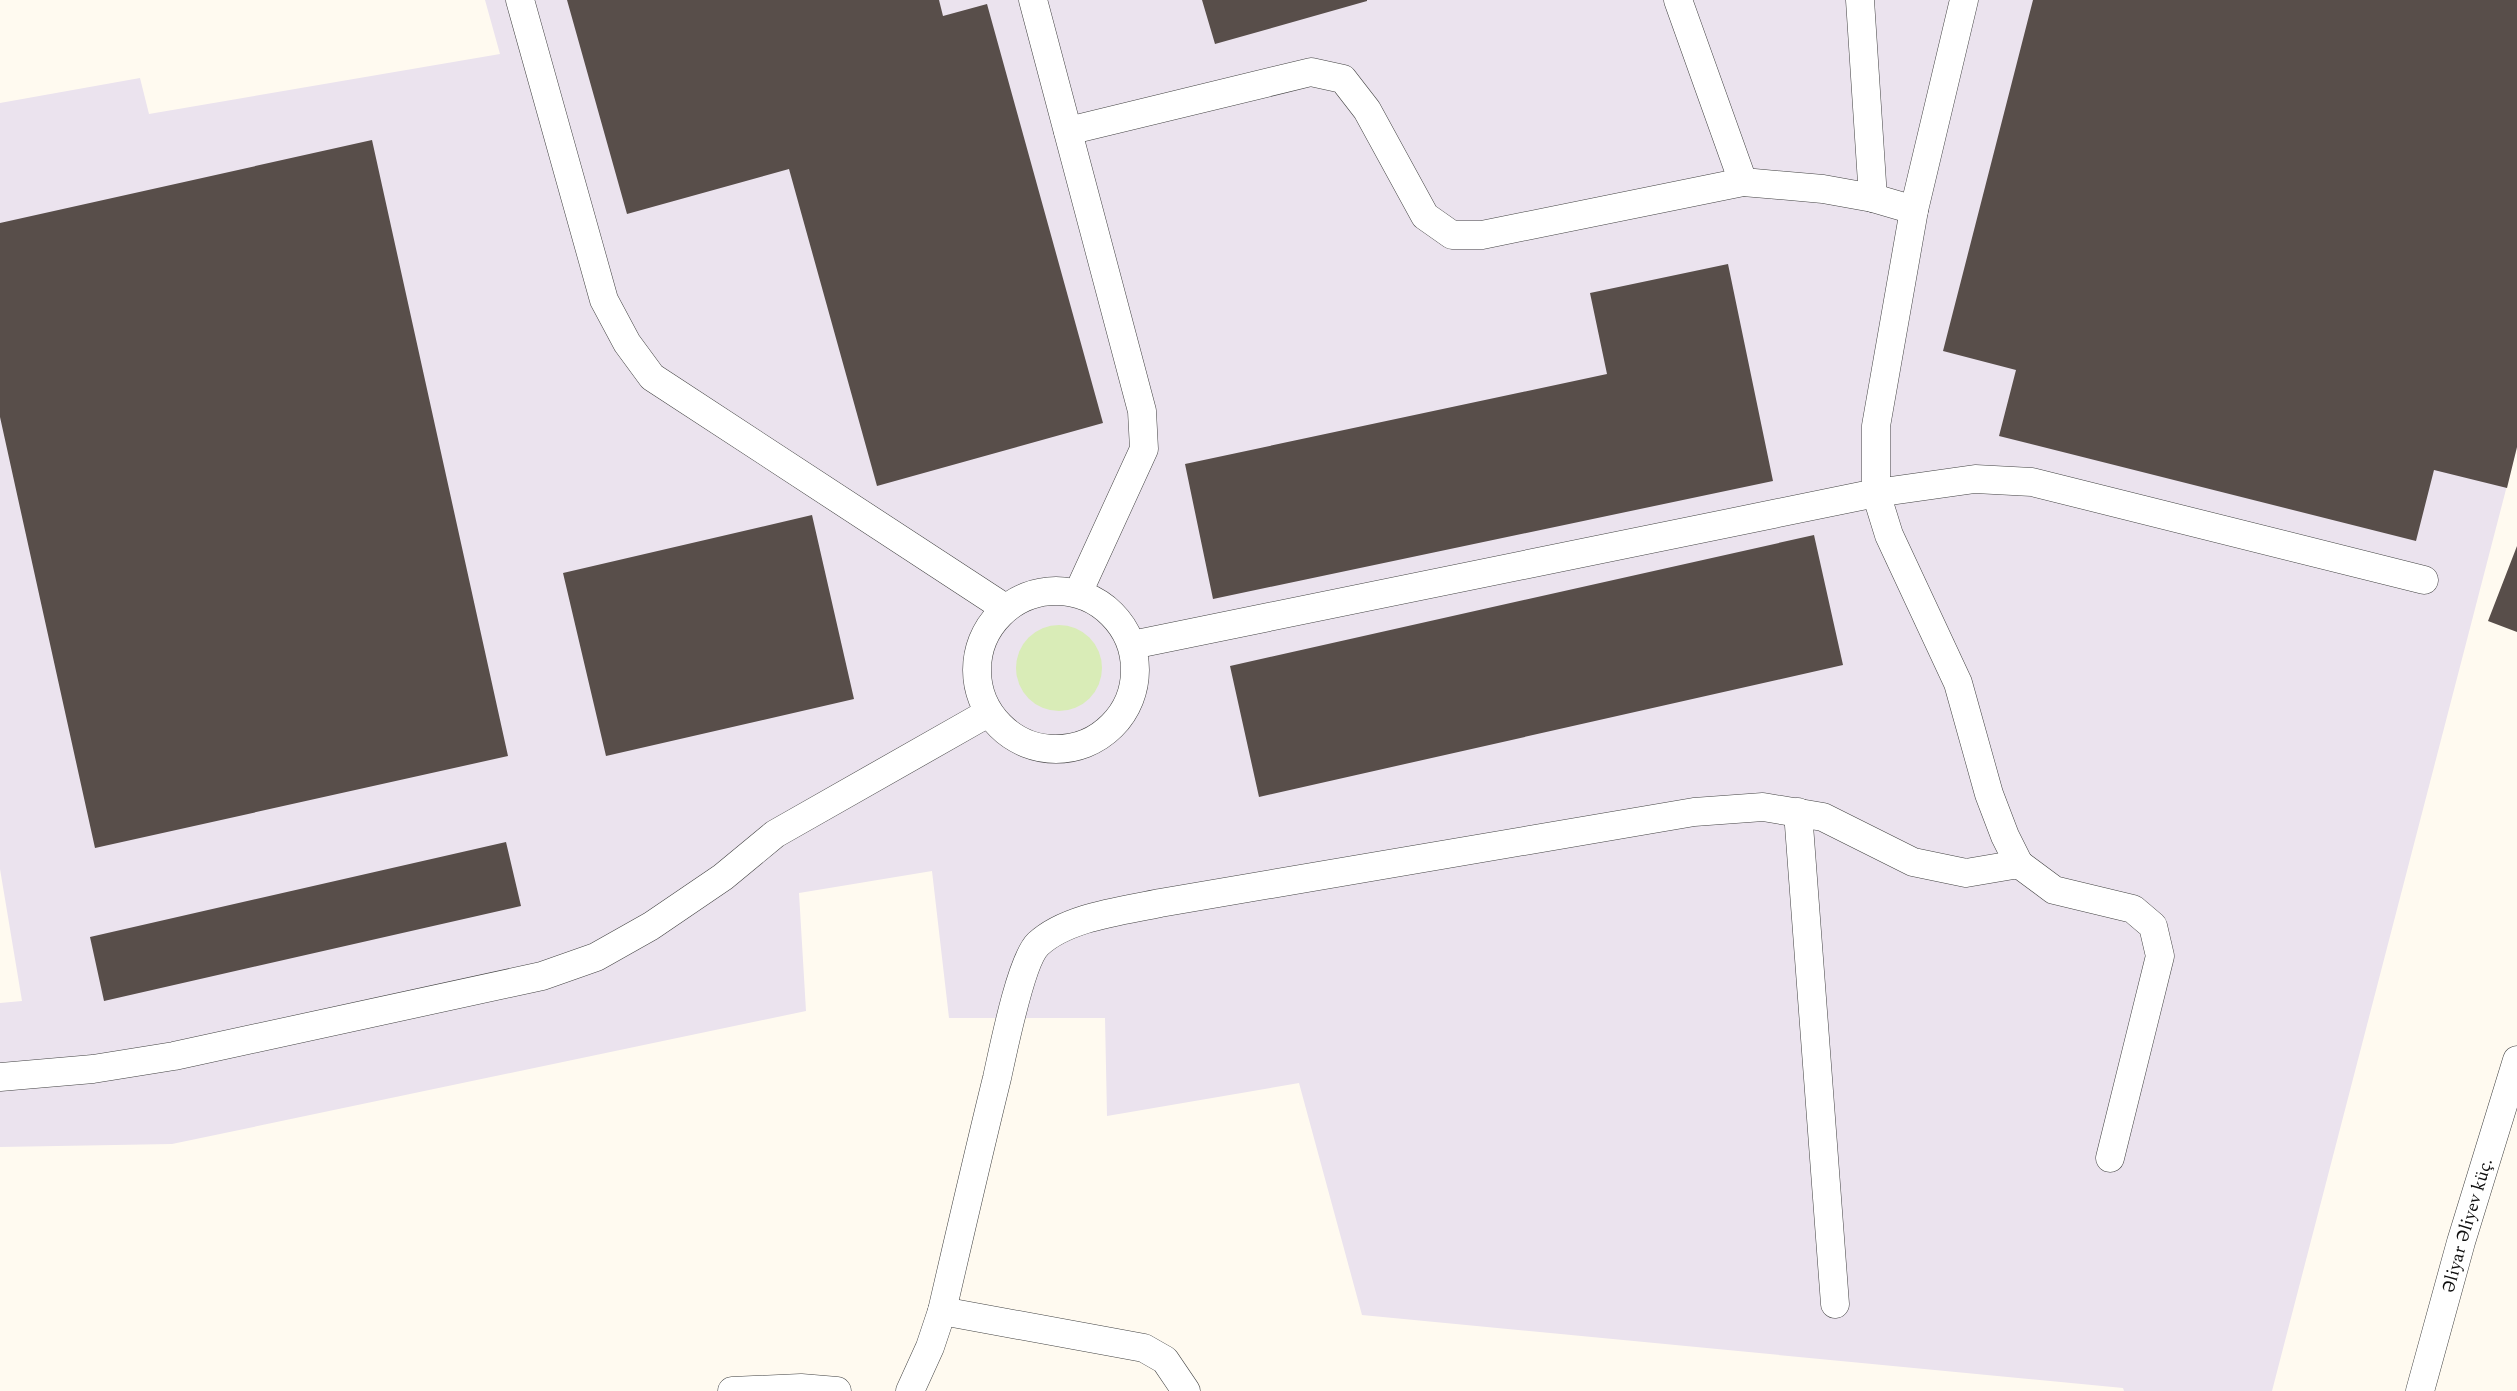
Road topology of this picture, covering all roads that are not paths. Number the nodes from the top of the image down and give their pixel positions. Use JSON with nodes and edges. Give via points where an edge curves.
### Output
{"nodes":[{"id":1,"x":520,"y":0,"type":"edge"},
{"id":2,"x":1033,"y":0,"type":"edge"},
{"id":3,"x":1678,"y":0,"type":"edge"},
{"id":4,"x":1860,"y":0,"type":"edge"},
{"id":5,"x":1964,"y":0,"type":"edge"},
{"id":6,"x":1068,"y":131,"type":"junction"},
{"id":7,"x":1742,"y":182,"type":"junction"},
{"id":8,"x":1874,"y":198,"type":"junction"},
{"id":9,"x":1914,"y":210,"type":"junction"},
{"id":10,"x":1876,"y":493,"type":"junction"},
{"id":11,"x":2424,"y":580,"type":"dead end"},
{"id":12,"x":1078,"y":593,"type":"junction"},
{"id":13,"x":1005,"y":608,"type":"junction"},
{"id":14,"x":1132,"y":645,"type":"junction"},
{"id":15,"x":988,"y":713,"type":"junction"},
{"id":16,"x":1798,"y":812,"type":"junction"},
{"id":17,"x":2019,"y":864,"type":"junction"},
{"id":18,"x":2517,"y":1060,"type":"edge"},
{"id":19,"x":0,"y":1077,"type":"edge"},
{"id":20,"x":2110,"y":1158,"type":"dead end"},
{"id":21,"x":1836,"y":1304,"type":"dead end"},
{"id":22,"x":942,"y":1311,"type":"junction"},
{"id":23,"x":732,"y":1391,"type":"edge"},
{"id":24,"x":837,"y":1391,"type":"edge"},
{"id":25,"x":910,"y":1391,"type":"edge"},
{"id":26,"x":1186,"y":1391,"type":"edge"},
{"id":27,"x":2420,"y":1391,"type":"edge"}],
"edges":[{"from":1,"to":13,"type":"street","via":[[604,300],[627,343],[652,377]]},
{"from":2,"to":6,"type":"street"},
{"from":3,"to":7,"type":"street"},
{"from":4,"to":8,"type":"street"},
{"from":5,"to":9,"type":"street"},
{"from":6,"to":7,"type":"street","via":[[1311,72],[1342,79],[1367,110],[1425,216],[1452,234],[1482,235]]},
{"from":6,"to":12,"type":"street","via":[[1142,411],[1144,449]]},
{"from":7,"to":8,"type":"street","via":[[1823,189]]},
{"from":8,"to":9,"type":"street"},
{"from":9,"to":10,"type":"street","via":[[1876,426]]},
{"from":10,"to":11,"type":"street","via":[[1975,479],[2032,482]]},
{"from":10,"to":14,"type":"street"},
{"from":10,"to":17,"type":"street","via":[[1889,535],[1958,683],[1989,794]]},
{"from":12,"to":13,"type":"street","via":[[1040,591]]},
{"from":12,"to":14,"type":"street","via":[[1112,612]]},
{"from":13,"to":15,"type":"street","via":[[982,638],[980,648],[976,676]]},
{"from":14,"to":15,"type":"street","via":[[1135,683],[1132,692],[1120,718],[1090,743],[1052,750],[1016,739]]},
{"from":15,"to":19,"type":"street","via":[[775,834],[715,882],[651,926],[596,957],[542,976],[174,1056],[93,1069]]},
{"from":16,"to":17,"type":"street","via":[[1823,817],[1913,862],[1966,873]]},
{"from":16,"to":21,"type":"street"},
{"from":16,"to":22,"type":"street","via":[[1763,807],[1694,812],[1160,903],[1112,913],[1051,934],[1037,946],[1029,959],[1010,1020]]},
{"from":17,"to":20,"type":"street","via":[[2054,890],[2133,909],[2153,926],[2160,956]]},
{"from":18,"to":27,"type":"street","name":"Əliyar Əliyev küç.","via":[[2461,1242]]},
{"from":22,"to":25,"type":"street"},
{"from":22,"to":26,"type":"street","via":[[1144,1348],[1165,1360]]},
{"from":23,"to":24,"type":"street","via":[[801,1388]]}]}
